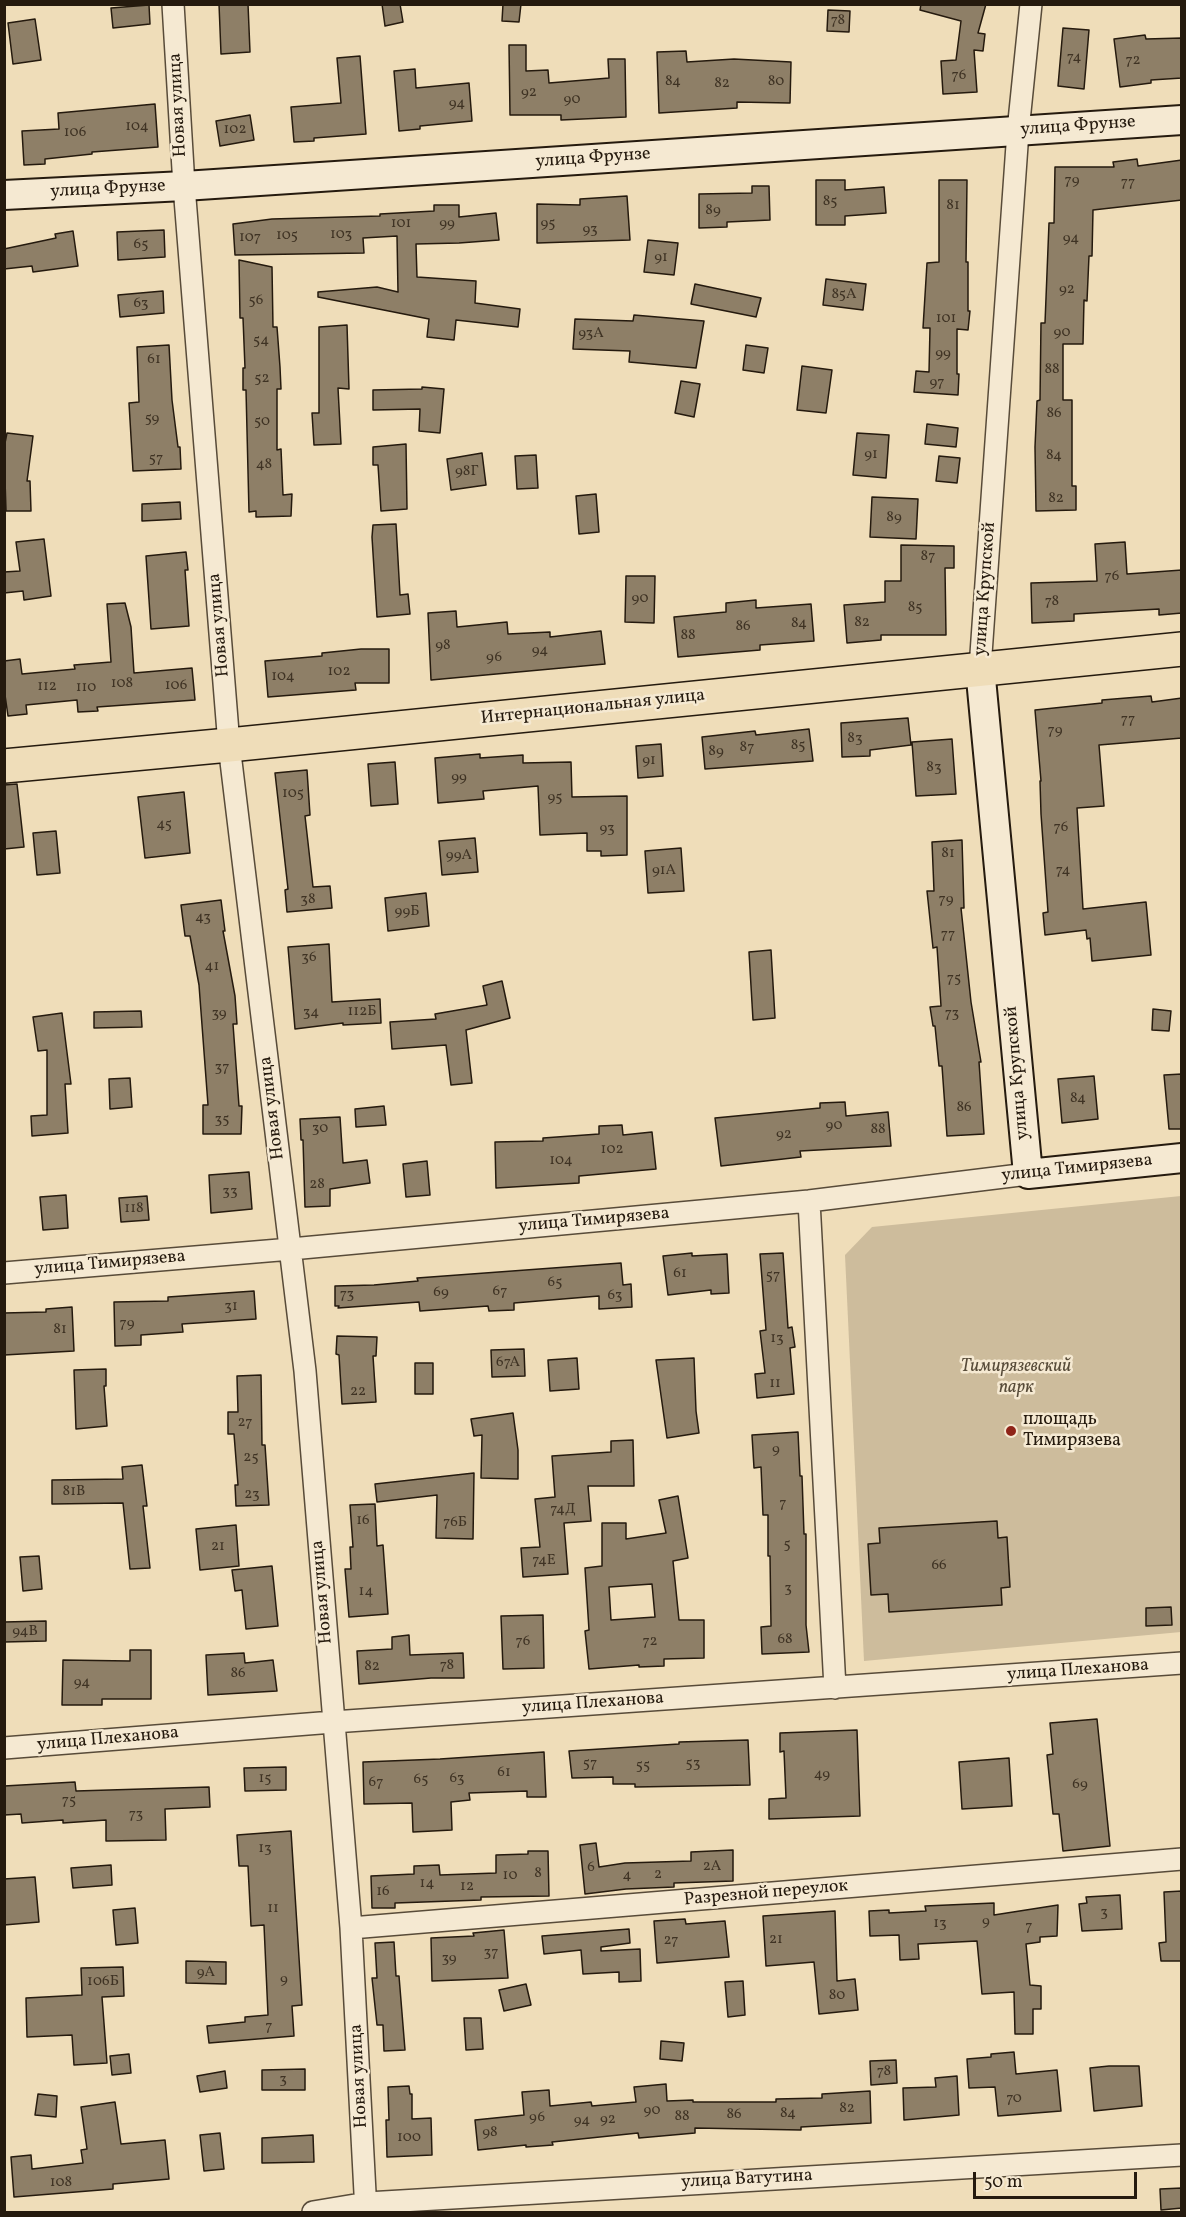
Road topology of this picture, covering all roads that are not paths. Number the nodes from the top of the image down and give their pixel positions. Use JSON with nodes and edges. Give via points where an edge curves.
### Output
{"nodes":[{"id":1,"x":173,"y":4,"type":"edge"},
{"id":2,"x":1031,"y":4,"type":"edge"},
{"id":3,"x":1182,"y":120,"type":"edge"},
{"id":4,"x":1018,"y":131,"type":"junction"},
{"id":5,"x":184,"y":186,"type":"junction"},
{"id":6,"x":4,"y":195,"type":"edge"},
{"id":7,"x":1182,"y":649,"type":"edge"},
{"id":8,"x":980,"y":668,"type":"junction"},
{"id":9,"x":229,"y":745,"type":"junction"},
{"id":10,"x":4,"y":766,"type":"edge"},
{"id":11,"x":1182,"y":1158,"type":"edge"},
{"id":12,"x":1028,"y":1174,"type":"junction"},
{"id":13,"x":809,"y":1201,"type":"junction"},
{"id":14,"x":291,"y":1250,"type":"junction"},
{"id":15,"x":4,"y":1273,"type":"edge"},
{"id":16,"x":1176,"y":1666,"type":"edge"},
{"id":17,"x":835,"y":1688,"type":"junction"},
{"id":18,"x":333,"y":1722,"type":"junction"},
{"id":19,"x":4,"y":1748,"type":"edge"},
{"id":20,"x":1182,"y":1859,"type":"edge"},
{"id":21,"x":351,"y":1928,"type":"junction"},
{"id":22,"x":1182,"y":2155,"type":"edge"},
{"id":23,"x":366,"y":2208,"type":"edge"},
{"id":24,"x":313,"y":2212,"type":"edge"}],
"edges":[{"from":1,"to":5,"type":"street","name":"Новая улица"},
{"from":2,"to":4,"type":"street","name":"улица Крупской"},
{"from":3,"to":4,"type":"street","name":"улица Фрунзе"},
{"from":4,"to":5,"type":"street","name":"улица Фрунзе"},
{"from":4,"to":8,"type":"street","name":"улица Крупской"},
{"from":5,"to":6,"type":"street","name":"улица Фрунзе"},
{"from":5,"to":9,"type":"street","name":"Новая улица"},
{"from":7,"to":8,"type":"main road","name":"Интернациональная улица"},
{"from":8,"to":9,"type":"main road","name":"Интернациональная улица"},
{"from":8,"to":12,"type":"street","name":"улица Крупской"},
{"from":9,"to":10,"type":"main road","name":"Интернациональная улица"},
{"from":9,"to":14,"type":"street","name":"Новая улица"},
{"from":11,"to":12,"type":"street","name":"улица Тимирязева"},
{"from":12,"to":13,"type":"street","name":"улица Тимирязева"},
{"from":13,"to":14,"type":"street","name":"улица Тимирязева"},
{"from":13,"to":17,"type":"street"},
{"from":14,"to":15,"type":"street","name":"улица Тимирязева"},
{"from":14,"to":18,"type":"street","name":"Новая улица","via":[[305,1371]]},
{"from":16,"to":17,"type":"street","name":"улица Плеханова"},
{"from":17,"to":18,"type":"street","name":"улица Плеханова"},
{"from":18,"to":19,"type":"street","name":"улица Плеханова"},
{"from":18,"to":21,"type":"street","name":"Новая улица"},
{"from":20,"to":21,"type":"street","name":"Разрезной переулок"},
{"from":21,"to":23,"type":"street","name":"Новая улица"},
{"from":22,"to":23,"type":"street","name":"улица Ватутина"},
{"from":23,"to":24,"type":"street","name":"улица Ватутина"}]}
